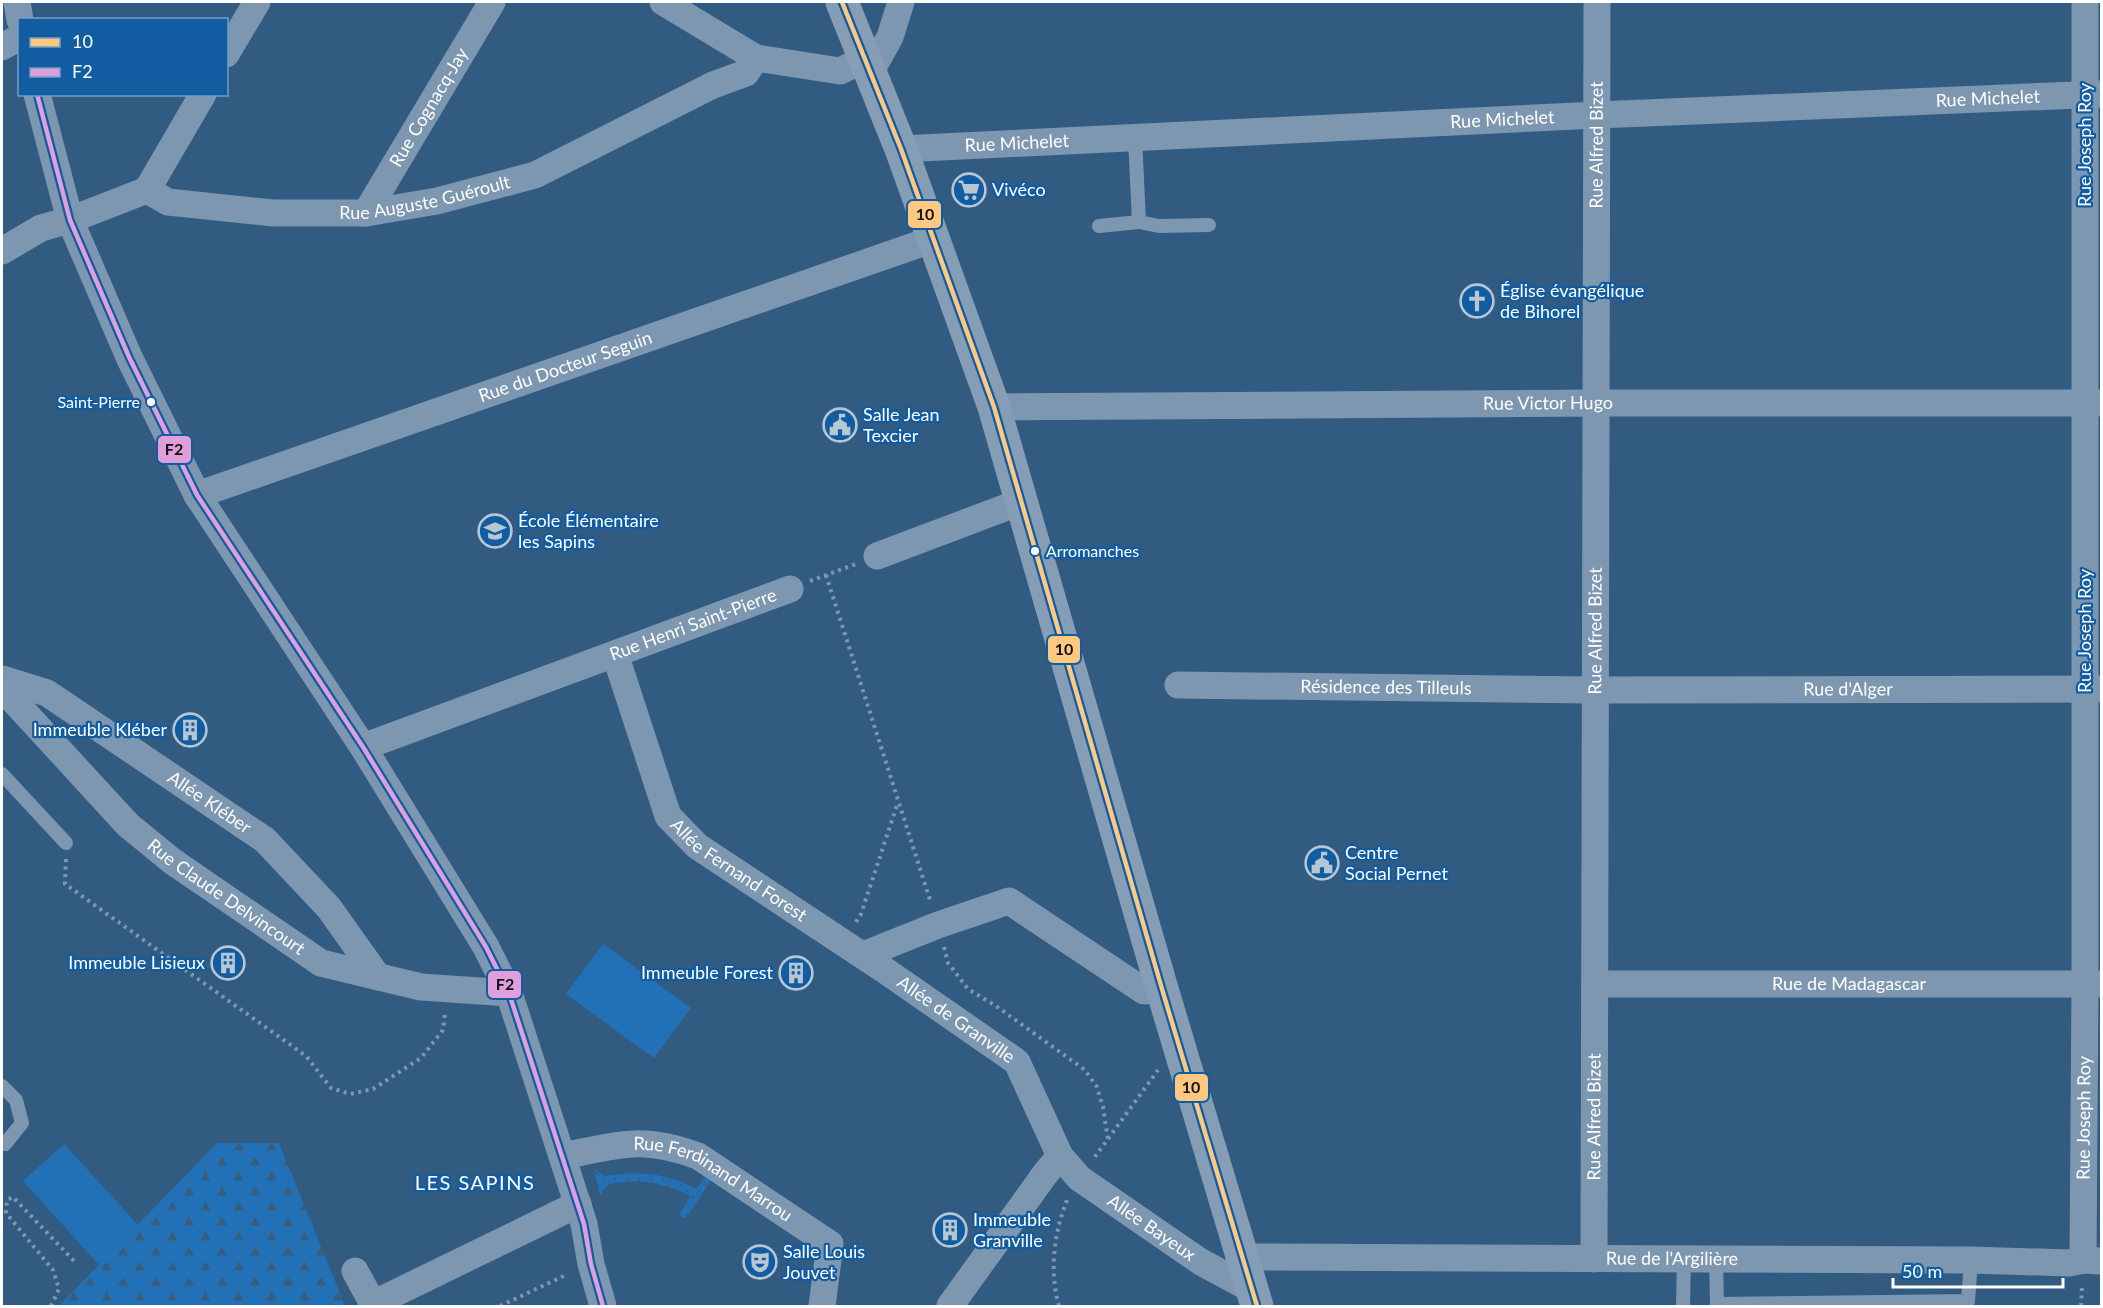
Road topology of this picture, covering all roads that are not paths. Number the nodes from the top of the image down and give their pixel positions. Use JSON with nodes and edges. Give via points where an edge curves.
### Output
{"nodes":[{"id":1,"x":17,"y":2,"type":"edge"},
{"id":2,"x":257,"y":2,"type":"edge"},
{"id":3,"x":492,"y":2,"type":"edge"},
{"id":4,"x":663,"y":2,"type":"edge"},
{"id":5,"x":842,"y":2,"type":"edge"},
{"id":6,"x":901,"y":2,"type":"edge"},
{"id":7,"x":1597,"y":2,"type":"edge"},
{"id":8,"x":2085,"y":2,"type":"edge"},
{"id":9,"x":20,"y":18,"type":"edge"},
{"id":10,"x":18,"y":38,"type":"edge"},
{"id":11,"x":2,"y":47,"type":"edge"},
{"id":12,"x":228,"y":51,"type":"edge"},
{"id":13,"x":756,"y":58,"type":"junction"},
{"id":14,"x":868,"y":66,"type":"junction"},
{"id":15,"x":2093,"y":94,"type":"edge"},
{"id":16,"x":38,"y":96,"type":"edge"},
{"id":17,"x":202,"y":96,"type":"edge"},
{"id":18,"x":1597,"y":115,"type":"junction"},
{"id":19,"x":1135,"y":137,"type":"junction"},
{"id":20,"x":901,"y":149,"type":"junction"},
{"id":21,"x":147,"y":190,"type":"junction"},
{"id":22,"x":366,"y":213,"type":"junction"},
{"id":23,"x":70,"y":220,"type":"junction"},
{"id":24,"x":1139,"y":222,"type":"junction"},
{"id":25,"x":1209,"y":225,"type":"dead end"},
{"id":26,"x":1099,"y":226,"type":"dead end"},
{"id":27,"x":934,"y":239,"type":"junction"},
{"id":28,"x":2,"y":251,"type":"edge"},
{"id":29,"x":1596,"y":403,"type":"junction"},
{"id":30,"x":2093,"y":403,"type":"edge"},
{"id":31,"x":994,"y":407,"type":"junction"},
{"id":32,"x":197,"y":495,"type":"junction"},
{"id":33,"x":1023,"y":501,"type":"junction"},
{"id":34,"x":877,"y":556,"type":"road end"},
{"id":35,"x":790,"y":589,"type":"road end"},
{"id":36,"x":615,"y":654,"type":"junction"},
{"id":37,"x":2,"y":679,"type":"edge"},
{"id":38,"x":1178,"y":685,"type":"dead end"},
{"id":39,"x":2,"y":688,"type":"edge"},
{"id":40,"x":2093,"y":689,"type":"edge"},
{"id":41,"x":1595,"y":690,"type":"junction"},
{"id":42,"x":363,"y":747,"type":"junction"},
{"id":43,"x":2,"y":774,"type":"edge"},
{"id":44,"x":66,"y":843,"type":"road end"},
{"id":45,"x":853,"y":949,"type":"junction"},
{"id":46,"x":378,"y":977,"type":"junction"},
{"id":47,"x":1594,"y":984,"type":"junction"},
{"id":48,"x":2093,"y":984,"type":"edge"},
{"id":49,"x":1162,"y":989,"type":"junction"},
{"id":50,"x":509,"y":993,"type":"junction"},
{"id":51,"x":2,"y":1086,"type":"edge"},
{"id":52,"x":2,"y":1143,"type":"edge"},
{"id":53,"x":563,"y":1156,"type":"junction"},
{"id":54,"x":1060,"y":1156,"type":"junction"},
{"id":55,"x":578,"y":1204,"type":"junction"},
{"id":56,"x":1242,"y":1257,"type":"junction"},
{"id":57,"x":1594,"y":1259,"type":"junction"},
{"id":58,"x":1684,"y":1259,"type":"junction"},
{"id":59,"x":1716,"y":1259,"type":"junction"},
{"id":60,"x":1971,"y":1260,"type":"junction"},
{"id":61,"x":2092,"y":1261,"type":"edge"},
{"id":62,"x":355,"y":1271,"type":"dead end"},
{"id":63,"x":1254,"y":1298,"type":"edge"},
{"id":64,"x":1968,"y":1304,"type":"edge"},
{"id":65,"x":603,"y":1306,"type":"edge"},
{"id":66,"x":822,"y":1306,"type":"edge"},
{"id":67,"x":950,"y":1306,"type":"edge"},
{"id":68,"x":1683,"y":1306,"type":"edge"}],
"edges":[{"from":1,"to":9,"type":"street"},
{"from":2,"to":12,"type":"street"},
{"from":3,"to":22,"type":"street","name":"Rue Cognacq-Jay"},
{"from":4,"to":13,"type":"street"},
{"from":5,"to":14,"type":"street"},
{"from":6,"to":14,"type":"street","via":[[890,38]]},
{"from":7,"to":18,"type":"street","name":"Rue Alfred Bizet"},
{"from":8,"to":15,"type":"street","name":"Rue Joseph Roy"},
{"from":10,"to":11,"type":"street"},
{"from":13,"to":14,"type":"street","via":[[840,71]]},
{"from":13,"to":22,"type":"street","name":"Rue Auguste Guéroult","via":[[746,73],[713,85],[535,175],[437,201]]},
{"from":14,"to":20,"type":"street"},
{"from":15,"to":18,"type":"street","name":"Rue Michelet"},
{"from":15,"to":30,"type":"street","name":"Rue Joseph Roy"},
{"from":16,"to":23,"type":"street"},
{"from":17,"to":21,"type":"street"},
{"from":18,"to":19,"type":"street","name":"Rue Michelet"},
{"from":18,"to":29,"type":"street","name":"Rue Alfred Bizet"},
{"from":19,"to":20,"type":"street","name":"Rue Michelet"},
{"from":19,"to":24,"type":"lane"},
{"from":20,"to":27,"type":"street"},
{"from":21,"to":22,"type":"street","name":"Rue Auguste Guéroult","via":[[168,202],[273,213]]},
{"from":21,"to":23,"type":"street"},
{"from":23,"to":28,"type":"street","via":[[40,228]]},
{"from":23,"to":32,"type":"street","via":[[129,357]]},
{"from":24,"to":25,"type":"lane","via":[[1159,226]]},
{"from":24,"to":26,"type":"lane"},
{"from":27,"to":31,"type":"street"},
{"from":27,"to":32,"type":"street","name":"Rue du Docteur Seguin"},
{"from":29,"to":30,"type":"street","name":"Rue Victor Hugo"},
{"from":29,"to":31,"type":"street","name":"Rue Victor Hugo"},
{"from":29,"to":41,"type":"street","name":"Rue Alfred Bizet"},
{"from":30,"to":40,"type":"street","name":"Rue Joseph Roy"},
{"from":31,"to":33,"type":"street"},
{"from":32,"to":42,"type":"street"},
{"from":33,"to":34,"type":"street"},
{"from":33,"to":49,"type":"street"},
{"from":35,"to":36,"type":"street","name":"Rue Henri Saint-Pierre"},
{"from":36,"to":42,"type":"street","name":"Rue Henri Saint-Pierre"},
{"from":36,"to":45,"type":"street","name":"Allée Fernand Forest","via":[[668,816],[698,846]]},
{"from":37,"to":46,"type":"street","name":"Allée Kléber","via":[[47,693],[265,840],[329,908]]},
{"from":38,"to":41,"type":"street","name":"Résidence des Tilleuls"},
{"from":39,"to":46,"type":"street","name":"Rue Claude Delvincourt","via":[[128,825],[172,861],[321,963]]},
{"from":40,"to":41,"type":"street","name":"Rue d'Alger"},
{"from":40,"to":48,"type":"street","name":"Rue Joseph Roy"},
{"from":41,"to":47,"type":"street","name":"Rue Alfred Bizet"},
{"from":42,"to":50,"type":"street","via":[[486,948]]},
{"from":43,"to":44,"type":"lane"},
{"from":45,"to":49,"type":"street","via":[[1009,901],[1144,991]]},
{"from":45,"to":54,"type":"street","name":"Allée de Granville","via":[[1017,1062]]},
{"from":46,"to":50,"type":"street","name":"Rue Claude Delvincourt","via":[[421,987]]},
{"from":47,"to":48,"type":"street","name":"Rue de Madagascar"},
{"from":47,"to":57,"type":"street","name":"Rue Alfred Bizet"},
{"from":48,"to":61,"type":"street","name":"Rue Joseph Roy"},
{"from":49,"to":56,"type":"street"},
{"from":50,"to":53,"type":"street"},
{"from":51,"to":52,"type":"lane","via":[[16,1100],[22,1123]]},
{"from":53,"to":55,"type":"street"},
{"from":53,"to":66,"type":"street","name":"Rue Ferdinand Marrou","via":[[649,1142],[698,1156],[830,1244]]},
{"from":54,"to":63,"type":"street","name":"Allée Bayeux","via":[[1079,1178]]},
{"from":54,"to":67,"type":"street"},
{"from":55,"to":62,"type":"street","via":[[373,1304]]},
{"from":55,"to":65,"type":"street"},
{"from":56,"to":57,"type":"street","name":"Rue de l'Argilière"},
{"from":56,"to":63,"type":"street"},
{"from":57,"to":58,"type":"street","name":"Rue de l'Argilière"},
{"from":58,"to":59,"type":"street","name":"Rue de l'Argilière"},
{"from":58,"to":68,"type":"lane"},
{"from":59,"to":60,"type":"street","name":"Rue de l'Argilière"},
{"from":59,"to":64,"type":"lane","via":[[1717,1304]]},
{"from":60,"to":61,"type":"street","name":"Rue de l'Argilière"},
{"from":60,"to":64,"type":"lane"}]}
